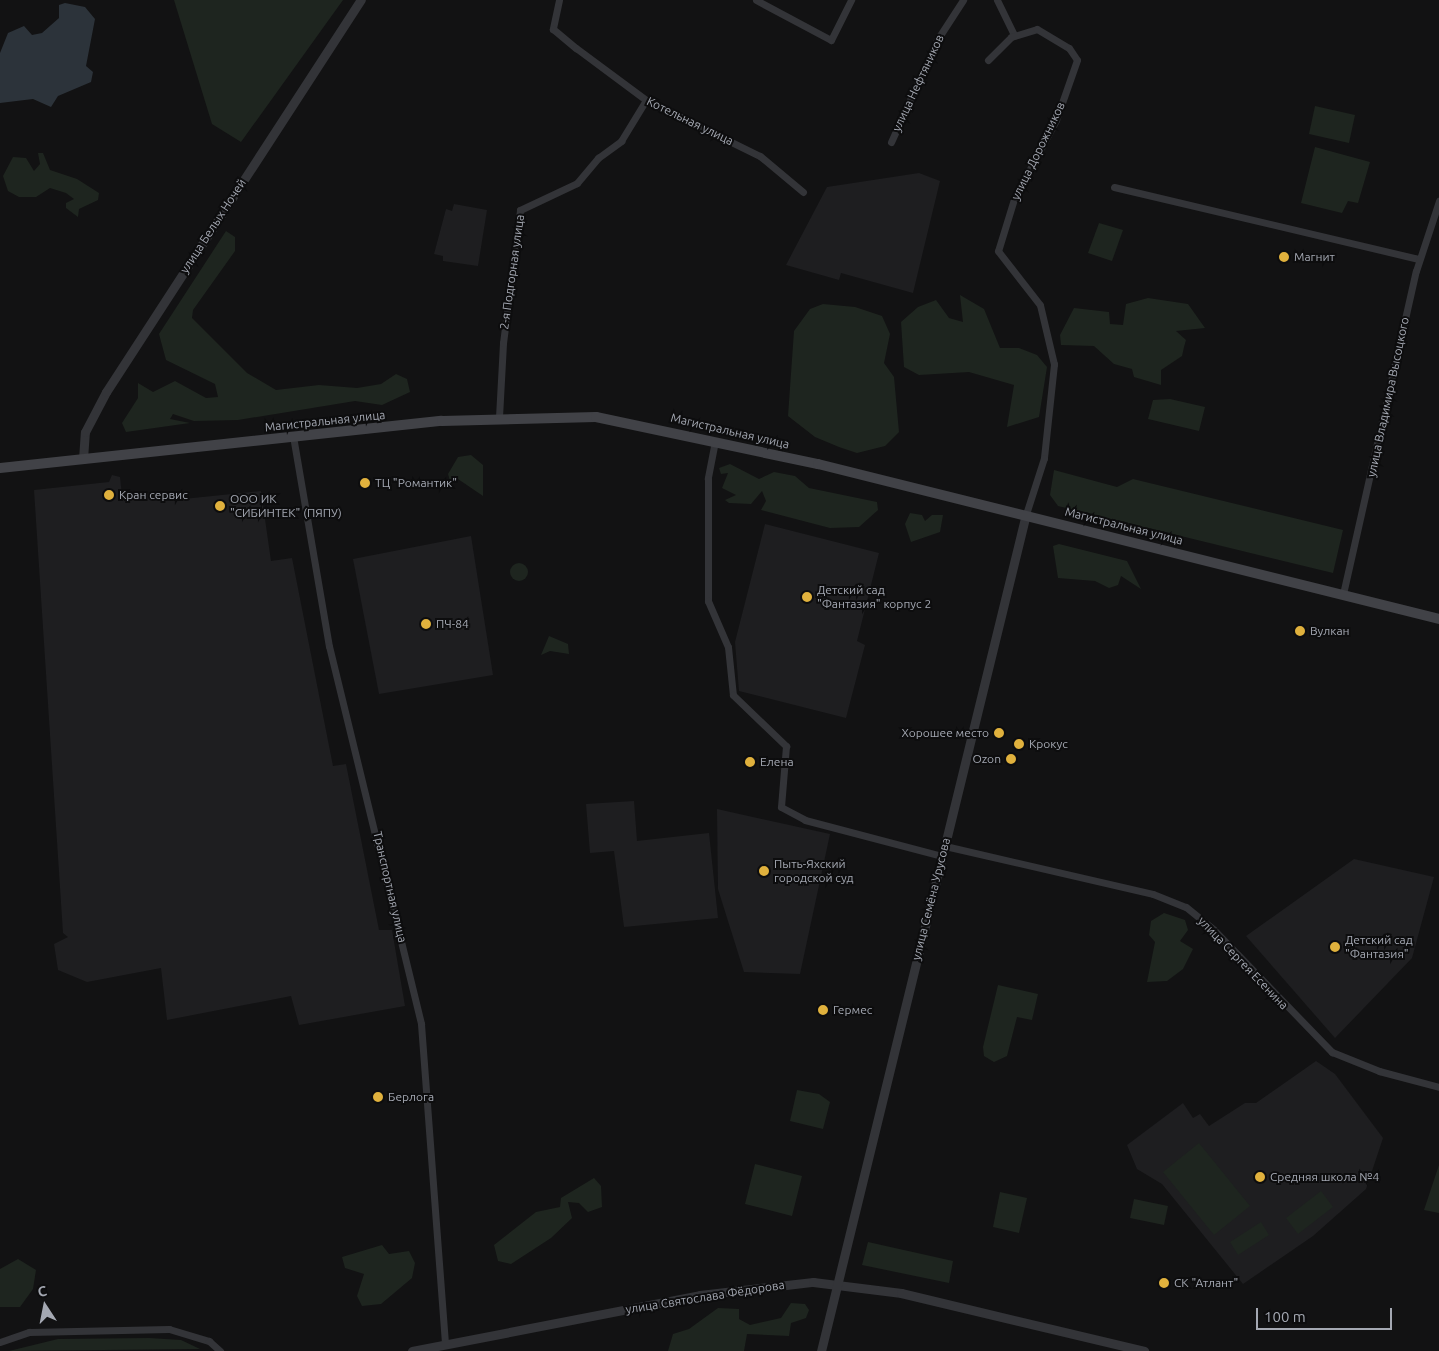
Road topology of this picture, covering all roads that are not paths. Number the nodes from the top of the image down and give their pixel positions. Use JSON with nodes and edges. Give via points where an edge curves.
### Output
{"nodes":[{"id":1,"x":361,"y":0,"type":"edge"},
{"id":2,"x":559,"y":0,"type":"edge"},
{"id":3,"x":756,"y":0,"type":"edge"},
{"id":4,"x":852,"y":0,"type":"edge"},
{"id":5,"x":963,"y":0,"type":"edge"},
{"id":6,"x":997,"y":0,"type":"edge"},
{"id":7,"x":1014,"y":35,"type":"junction"},
{"id":8,"x":988,"y":60,"type":"dead end"},
{"id":9,"x":646,"y":100,"type":"junction"},
{"id":10,"x":890,"y":142,"type":"dead end"},
{"id":11,"x":1114,"y":187,"type":"dead end"},
{"id":12,"x":803,"y":192,"type":"dead end"},
{"id":13,"x":1439,"y":201,"type":"edge"},
{"id":14,"x":1418,"y":260,"type":"junction"},
{"id":15,"x":499,"y":417,"type":"junction"},
{"id":16,"x":293,"y":436,"type":"junction"},
{"id":17,"x":715,"y":441,"type":"junction"},
{"id":18,"x":83,"y":459,"type":"junction"},
{"id":19,"x":0,"y":468,"type":"edge"},
{"id":20,"x":1026,"y":514,"type":"junction"},
{"id":21,"x":1343,"y":594,"type":"junction"},
{"id":22,"x":1439,"y":619,"type":"edge"},
{"id":23,"x":945,"y":846,"type":"junction"},
{"id":24,"x":942,"y":856,"type":"junction"},
{"id":25,"x":1439,"y":1087,"type":"edge"},
{"id":26,"x":838,"y":1284,"type":"junction"},
{"id":27,"x":0,"y":1342,"type":"edge"},
{"id":28,"x":445,"y":1343,"type":"junction"},
{"id":29,"x":220,"y":1351,"type":"edge"},
{"id":30,"x":412,"y":1351,"type":"edge"},
{"id":31,"x":821,"y":1351,"type":"edge"},
{"id":32,"x":1144,"y":1351,"type":"edge"}],
"edges":[{"from":1,"to":18,"type":"street","name":"улица Белых Ночей","via":[[106,392],[84,432]]},
{"from":2,"to":9,"type":"street","name":"Котельная улица","via":[[553,29]]},
{"from":3,"to":4,"type":"street","via":[[830,40]]},
{"from":5,"to":10,"type":"street","name":"улица Нефтяников","via":[[936,40]]},
{"from":6,"to":7,"type":"street"},
{"from":7,"to":8,"type":"street"},
{"from":7,"to":20,"type":"street","name":"улица Дорожников","via":[[1042,30],[1069,48],[1077,60],[1056,120],[1014,199],[998,251],[1040,305],[1054,364],[1044,458]]},
{"from":9,"to":12,"type":"street","name":"Котельная улица","via":[[753,152]]},
{"from":9,"to":15,"type":"street","name":"2-я Подгорная улица","via":[[620,141],[598,158],[577,183],[520,210],[503,343]]},
{"from":11,"to":14,"type":"street"},
{"from":13,"to":14,"type":"street","name":"улица Владимира Высоцкого"},
{"from":14,"to":21,"type":"street","name":"улица Владимира Высоцкого"},
{"from":15,"to":16,"type":"main road","name":"Магистральная улица"},
{"from":15,"to":17,"type":"main road","name":"Магистральная улица","via":[[596,417]]},
{"from":16,"to":18,"type":"main road","name":"Магистральная улица"},
{"from":16,"to":28,"type":"street","name":"Транспортная улица","via":[[329,646],[421,1024]]},
{"from":17,"to":20,"type":"main road","name":"Магистральная улица"},
{"from":17,"to":24,"type":"street","via":[[708,478],[708,600],[728,647],[733,695],[786,746],[780,806],[806,820]]},
{"from":18,"to":19,"type":"main road","name":"Магистральная улица"},
{"from":20,"to":21,"type":"main road","name":"Магистральная улица"},
{"from":20,"to":23,"type":"street","name":"улица Семёна Урусова"},
{"from":21,"to":22,"type":"main road","name":"Магистральная улица"},
{"from":23,"to":24,"type":"street","name":"улица Семёна Урусова"},
{"from":23,"to":25,"type":"street","name":"улица Сергея Есенина","via":[[1153,894],[1186,907],[1214,930],[1332,1052],[1379,1072]]},
{"from":24,"to":26,"type":"street","name":"улица Семёна Урусова"},
{"from":26,"to":28,"type":"street","name":"улица Святослава Фёдорова","via":[[758,1286]]},
{"from":26,"to":31,"type":"street","name":"улица Семёна Урусова"},
{"from":26,"to":32,"type":"street","name":"улица Святослава Фёдорова","via":[[909,1294]]},
{"from":27,"to":29,"type":"street","via":[[29,1332],[169,1329],[209,1340]]},
{"from":28,"to":30,"type":"street","name":"улица Святослава Фёдорова"}]}
